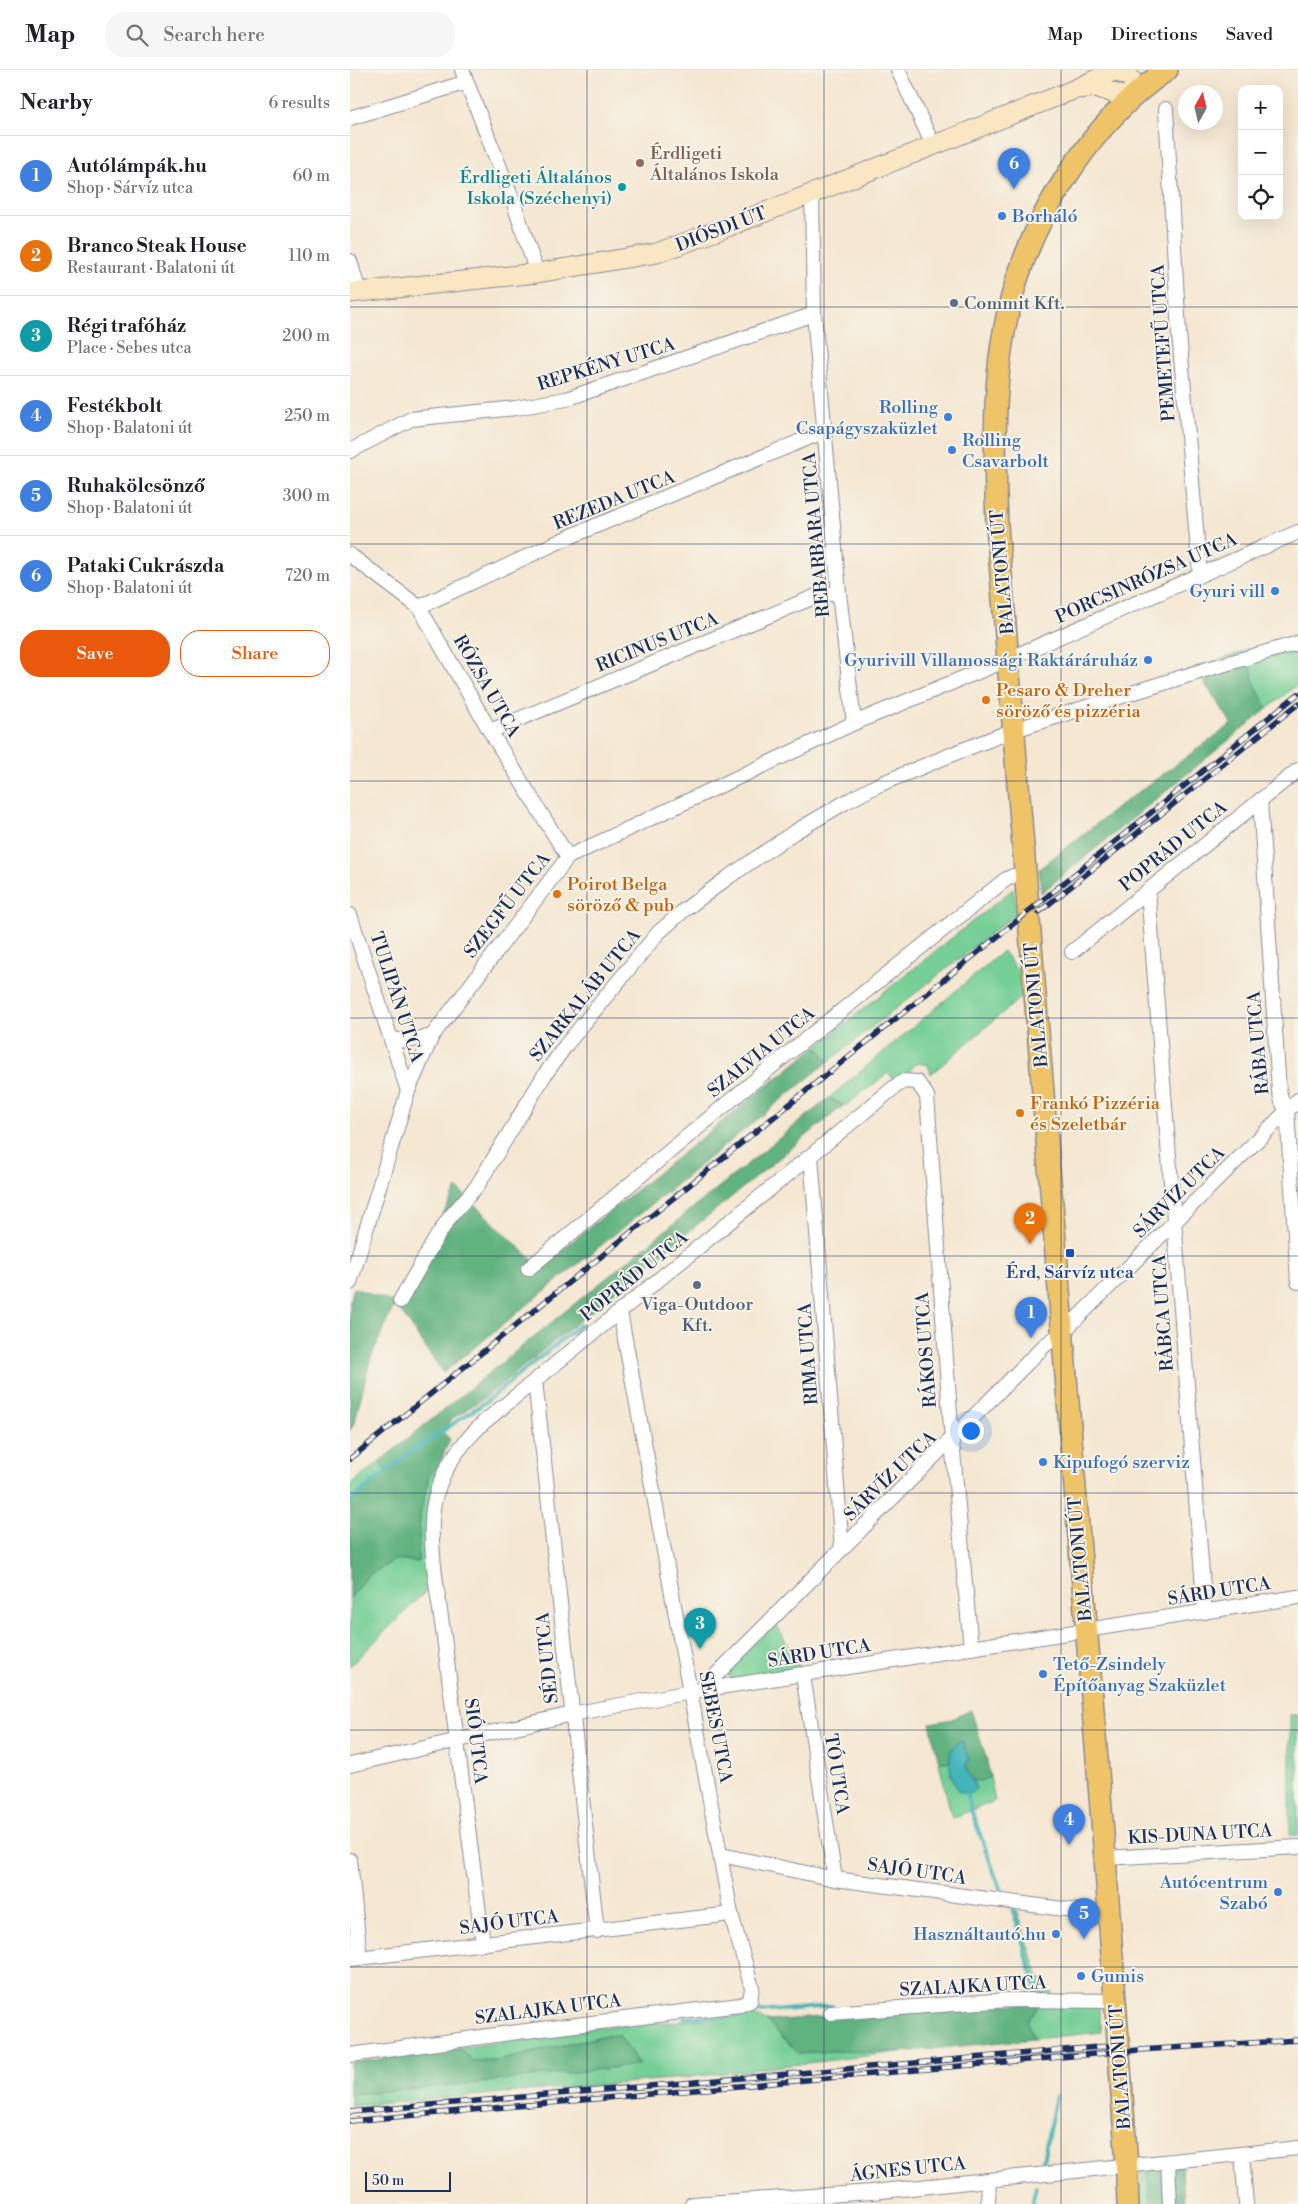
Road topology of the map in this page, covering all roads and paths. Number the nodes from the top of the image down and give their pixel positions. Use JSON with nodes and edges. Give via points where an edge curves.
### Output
{"nodes":[{"id":1,"x":898,"y":70,"type":"edge"},
{"id":2,"x":1115,"y":70,"type":"edge"},
{"id":3,"x":1167,"y":70,"type":"edge"},
{"id":4,"x":465,"y":76,"type":"edge"},
{"id":5,"x":1073,"y":90,"type":"junction"},
{"id":6,"x":1111,"y":93,"type":"junction"},
{"id":7,"x":1132,"y":98,"type":"junction"},
{"id":8,"x":1166,"y":109,"type":"dead end"},
{"id":9,"x":350,"y":118,"type":"edge"},
{"id":10,"x":1111,"y":118,"type":"junction"},
{"id":11,"x":933,"y":145,"type":"junction"},
{"id":12,"x":812,"y":193,"type":"junction"},
{"id":13,"x":350,"y":261,"type":"edge"},
{"id":14,"x":537,"y":273,"type":"junction"},
{"id":15,"x":354,"y":293,"type":"edge"},
{"id":16,"x":814,"y":314,"type":"junction"},
{"id":17,"x":825,"y":431,"type":"junction"},
{"id":18,"x":350,"y":451,"type":"edge"},
{"id":19,"x":1298,"y":532,"type":"edge"},
{"id":20,"x":350,"y":555,"type":"edge"},
{"id":21,"x":1200,"y":574,"type":"junction"},
{"id":22,"x":840,"y":593,"type":"junction"},
{"id":23,"x":419,"y":607,"type":"junction"},
{"id":24,"x":1298,"y":644,"type":"edge"},
{"id":25,"x":1009,"y":659,"type":"junction"},
{"id":26,"x":854,"y":723,"type":"junction"},
{"id":27,"x":1014,"y":730,"type":"junction"},
{"id":28,"x":490,"y":731,"type":"junction"},
{"id":29,"x":1298,"y":770,"type":"edge"},
{"id":30,"x":1260,"y":800,"type":"junction"},
{"id":31,"x":568,"y":857,"type":"junction"},
{"id":32,"x":1025,"y":875,"type":"junction"},
{"id":33,"x":1148,"y":890,"type":"junction"},
{"id":34,"x":350,"y":915,"type":"edge"},
{"id":35,"x":1072,"y":952,"type":"dead end"},
{"id":36,"x":432,"y":1036,"type":"junction"},
{"id":37,"x":392,"y":1039,"type":"junction"},
{"id":38,"x":917,"y":1082,"type":"joint"},
{"id":39,"x":408,"y":1091,"type":"junction"},
{"id":40,"x":1298,"y":1100,"type":"edge"},
{"id":41,"x":1287,"y":1111,"type":"junction"},
{"id":42,"x":811,"y":1156,"type":"junction"},
{"id":43,"x":1175,"y":1224,"type":"junction"},
{"id":44,"x":528,"y":1269,"type":"dead end"},
{"id":45,"x":1298,"y":1282,"type":"edge"},
{"id":46,"x":350,"y":1283,"type":"edge"},
{"id":47,"x":400,"y":1301,"type":"dead end"},
{"id":48,"x":620,"y":1312,"type":"junction"},
{"id":49,"x":1061,"y":1334,"type":"junction"},
{"id":50,"x":535,"y":1381,"type":"junction"},
{"id":51,"x":952,"y":1441,"type":"junction"},
{"id":52,"x":433,"y":1543,"type":"joint"},
{"id":53,"x":842,"y":1549,"type":"junction"},
{"id":54,"x":1298,"y":1597,"type":"edge"},
{"id":55,"x":1205,"y":1612,"type":"junction"},
{"id":56,"x":1086,"y":1630,"type":"junction"},
{"id":57,"x":971,"y":1648,"type":"junction"},
{"id":58,"x":802,"y":1675,"type":"junction"},
{"id":59,"x":696,"y":1691,"type":"junction"},
{"id":60,"x":572,"y":1714,"type":"junction"},
{"id":61,"x":456,"y":1742,"type":"junction"},
{"id":62,"x":350,"y":1765,"type":"edge"},
{"id":63,"x":1298,"y":1847,"type":"edge"},
{"id":64,"x":721,"y":1855,"type":"junction"},
{"id":65,"x":1104,"y":1858,"type":"junction"},
{"id":66,"x":350,"y":1860,"type":"edge"},
{"id":67,"x":835,"y":1879,"type":"junction"},
{"id":68,"x":731,"y":1914,"type":"junction"},
{"id":69,"x":1109,"y":1915,"type":"junction"},
{"id":70,"x":597,"y":1930,"type":"junction"},
{"id":71,"x":483,"y":1944,"type":"junction"},
{"id":72,"x":355,"y":1959,"type":"edge"},
{"id":73,"x":750,"y":2001,"type":"joint"},
{"id":74,"x":1116,"y":2001,"type":"junction"},
{"id":75,"x":831,"y":2013,"type":"dead end"},
{"id":76,"x":350,"y":2056,"type":"edge"},
{"id":77,"x":1298,"y":2148,"type":"edge"},
{"id":78,"x":1242,"y":2154,"type":"junction"},
{"id":79,"x":1168,"y":2162,"type":"junction"},
{"id":80,"x":1127,"y":2165,"type":"junction"},
{"id":81,"x":989,"y":2180,"type":"junction"},
{"id":82,"x":871,"y":2198,"type":"edge"},
{"id":83,"x":750,"y":2202,"type":"edge"},
{"id":84,"x":692,"y":2204,"type":"edge"},
{"id":85,"x":988,"y":2204,"type":"edge"},
{"id":86,"x":1128,"y":2204,"type":"edge"},
{"id":87,"x":1170,"y":2204,"type":"edge"},
{"id":88,"x":1246,"y":2204,"type":"edge"}],
"edges":[{"from":1,"to":11,"type":"street"},
{"from":2,"to":5,"type":"main road","name":"DIÓSDI ÚT"},
{"from":2,"to":7,"type":"main road","name":"DIÓSDI ÚT","via":[[1127,74],[1132,80]]},
{"from":3,"to":7,"type":"main road","name":"BALATONI ÚT"},
{"from":4,"to":9,"type":"street"},
{"from":4,"to":14,"type":"street"},
{"from":5,"to":6,"type":"main road","name":"DIÓSDI ÚT","via":[[1096,87]]},
{"from":5,"to":11,"type":"main road","name":"DIÓSDI ÚT"},
{"from":6,"to":7,"type":"main road","name":"DIÓSDI ÚT"},
{"from":6,"to":10,"type":"main road","via":[[1114,104]]},
{"from":7,"to":10,"type":"main road","name":"BALATONI ÚT"},
{"from":8,"to":21,"type":"street","name":"PEMETEFŰ UTCA","via":[[1179,333]]},
{"from":10,"to":25,"type":"main road","name":"BALATONI ÚT","via":[[1080,156],[1042,217],[1025,256],[1005,322],[995,411],[994,456]]},
{"from":11,"to":12,"type":"main road","name":"DIÓSDI ÚT"},
{"from":12,"to":14,"type":"main road","name":"DIÓSDI ÚT","via":[[657,253]]},
{"from":12,"to":16,"type":"street","name":"REBARBARA UTCA"},
{"from":13,"to":15,"type":"street"},
{"from":14,"to":15,"type":"main road","name":"DIÓSDI ÚT"},
{"from":16,"to":17,"type":"street","name":"REBARBARA UTCA"},
{"from":16,"to":18,"type":"street","name":"REPKÉNY UTCA","via":[[566,400],[411,419]]},
{"from":17,"to":22,"type":"street","name":"REBARBARA UTCA"},
{"from":17,"to":23,"type":"street","name":"REZEDA UTCA","via":[[569,537]]},
{"from":19,"to":21,"type":"street","name":"PORCSINRÓZSA UTCA"},
{"from":20,"to":23,"type":"street","name":"RÓZSA UTCA"},
{"from":21,"to":25,"type":"street","name":"PORCSINRÓZSA UTCA"},
{"from":22,"to":26,"type":"street","name":"REBARBARA UTCA"},
{"from":22,"to":28,"type":"street","name":"RICINUS UTCA","via":[[819,595]]},
{"from":23,"to":28,"type":"street","name":"RÓZSA UTCA"},
{"from":24,"to":27,"type":"street","name":"SZARKALÁB UTCA"},
{"from":25,"to":26,"type":"street","name":"SZEGFŰ UTCA"},
{"from":25,"to":27,"type":"main road","name":"BALATONI ÚT"},
{"from":26,"to":31,"type":"street","name":"SZEGFŰ UTCA"},
{"from":27,"to":32,"type":"main road","name":"BALATONI ÚT"},
{"from":27,"to":47,"type":"street","name":"SZARKALÁB UTCA","via":[[878,785],[844,803],[730,876],[664,928],[561,1052],[477,1186],[436,1238]]},
{"from":28,"to":31,"type":"street","name":"RÓZSA UTCA"},
{"from":29,"to":30,"type":"street","name":"POPRÁD UTCA"},
{"from":30,"to":33,"type":"street","name":"POPRÁD UTCA"},
{"from":30,"to":41,"type":"street","name":"RÁBA UTCA","via":[[1279,1091]]},
{"from":31,"to":36,"type":"street","name":"SZEGFŰ UTCA"},
{"from":32,"to":44,"type":"street","name":"SZALVIA UTCA","via":[[1005,880],[771,1067]]},
{"from":32,"to":49,"type":"main road","name":"BALATONI ÚT"},
{"from":33,"to":35,"type":"street","name":"POPRÁD UTCA"},
{"from":33,"to":43,"type":"street","name":"RÁBCA UTCA"},
{"from":34,"to":37,"type":"street","name":"TULIPÁN UTCA"},
{"from":36,"to":37,"type":"street","via":[[406,1041]]},
{"from":36,"to":39,"type":"street","name":"SZEGFŰ UTCA"},
{"from":37,"to":39,"type":"street","name":"TULIPÁN UTCA"},
{"from":38,"to":42,"type":"street","name":"POPRÁD UTCA","via":[[904,1081],[896,1086]]},
{"from":38,"to":51,"type":"street","name":"RÁKOS UTCA","via":[[927,1096]]},
{"from":39,"to":46,"type":"street","name":"SZEGFŰ UTCA"},
{"from":40,"to":41,"type":"street","name":"SÁRVÍZ UTCA"},
{"from":41,"to":43,"type":"street","name":"SÁRVÍZ UTCA"},
{"from":41,"to":45,"type":"street","name":"RÁBA UTCA"},
{"from":42,"to":48,"type":"street","name":"POPRÁD UTCA"},
{"from":42,"to":53,"type":"street","name":"RIMA UTCA"},
{"from":43,"to":49,"type":"street","name":"SÁRVÍZ UTCA"},
{"from":43,"to":55,"type":"street","name":"RÁBCA UTCA"},
{"from":48,"to":50,"type":"street","name":"POPRÁD UTCA"},
{"from":48,"to":59,"type":"street","name":"SEBES UTCA"},
{"from":49,"to":51,"type":"street","name":"SÁRVÍZ UTCA","via":[[1046,1345]]},
{"from":49,"to":56,"type":"main road","name":"BALATONI ÚT"},
{"from":50,"to":52,"type":"street","name":"POPRÁD UTCA","via":[[469,1436],[451,1460],[435,1502]]},
{"from":50,"to":60,"type":"street","name":"SÉD UTCA"},
{"from":51,"to":53,"type":"street","name":"SÁRVÍZ UTCA"},
{"from":51,"to":57,"type":"street","name":"RÁKOS UTCA"},
{"from":52,"to":61,"type":"street","name":"SIÓ UTCA"},
{"from":53,"to":59,"type":"street","name":"SÁRVÍZ UTCA"},
{"from":54,"to":55,"type":"street","name":"SÁRD UTCA"},
{"from":55,"to":56,"type":"street","name":"SÁRD UTCA"},
{"from":56,"to":57,"type":"street","name":"SÁRD UTCA"},
{"from":56,"to":65,"type":"main road","name":"BALATONI ÚT"},
{"from":57,"to":58,"type":"street","name":"SÁRD UTCA"},
{"from":58,"to":59,"type":"street","name":"SÁRD UTCA"},
{"from":58,"to":67,"type":"street","name":"TÓ UTCA"},
{"from":59,"to":60,"type":"street","name":"SÁRD UTCA"},
{"from":59,"to":64,"type":"street","name":"SEBES UTCA"},
{"from":60,"to":61,"type":"street","name":"SÁRD UTCA"},
{"from":60,"to":70,"type":"street","name":"SÉD UTCA"},
{"from":61,"to":62,"type":"street","name":"SÁRD UTCA"},
{"from":61,"to":71,"type":"street","name":"SIÓ UTCA"},
{"from":63,"to":65,"type":"street","name":"KIS-DUNA UTCA"},
{"from":64,"to":67,"type":"street","name":"SAJÓ UTCA"},
{"from":64,"to":68,"type":"street","name":"SEBES UTCA"},
{"from":65,"to":69,"type":"main road","name":"BALATONI ÚT"},
{"from":66,"to":72,"type":"street"},
{"from":67,"to":69,"type":"street","name":"SAJÓ UTCA"},
{"from":68,"to":70,"type":"street","name":"SAJÓ UTCA"},
{"from":68,"to":73,"type":"street","name":"SEBES UTCA","via":[[752,1988]]},
{"from":69,"to":74,"type":"main road","name":"BALATONI ÚT"},
{"from":70,"to":71,"type":"street","name":"SAJÓ UTCA"},
{"from":71,"to":72,"type":"street","name":"SAJÓ UTCA"},
{"from":73,"to":76,"type":"street","name":"SZALAJKA UTCA","via":[[740,2005]]},
{"from":74,"to":75,"type":"street","name":"SZALAJKA UTCA","via":[[1008,2000]]},
{"from":74,"to":80,"type":"main road","name":"BALATONI ÚT"},
{"from":77,"to":78,"type":"street","name":"ÁGNES UTCA"},
{"from":78,"to":79,"type":"street","name":"ÁGNES UTCA"},
{"from":78,"to":88,"type":"street"},
{"from":79,"to":80,"type":"street","name":"ÁGNES UTCA"},
{"from":79,"to":87,"type":"street"},
{"from":80,"to":81,"type":"street","name":"ÁGNES UTCA"},
{"from":80,"to":86,"type":"main road","name":"BALATONI ÚT"},
{"from":81,"to":82,"type":"street","name":"ÁGNES UTCA"},
{"from":81,"to":85,"type":"street"},
{"from":82,"to":83,"type":"street","name":"ÁGNES UTCA"},
{"from":83,"to":84,"type":"street","name":"ÁGNES UTCA"}]}
